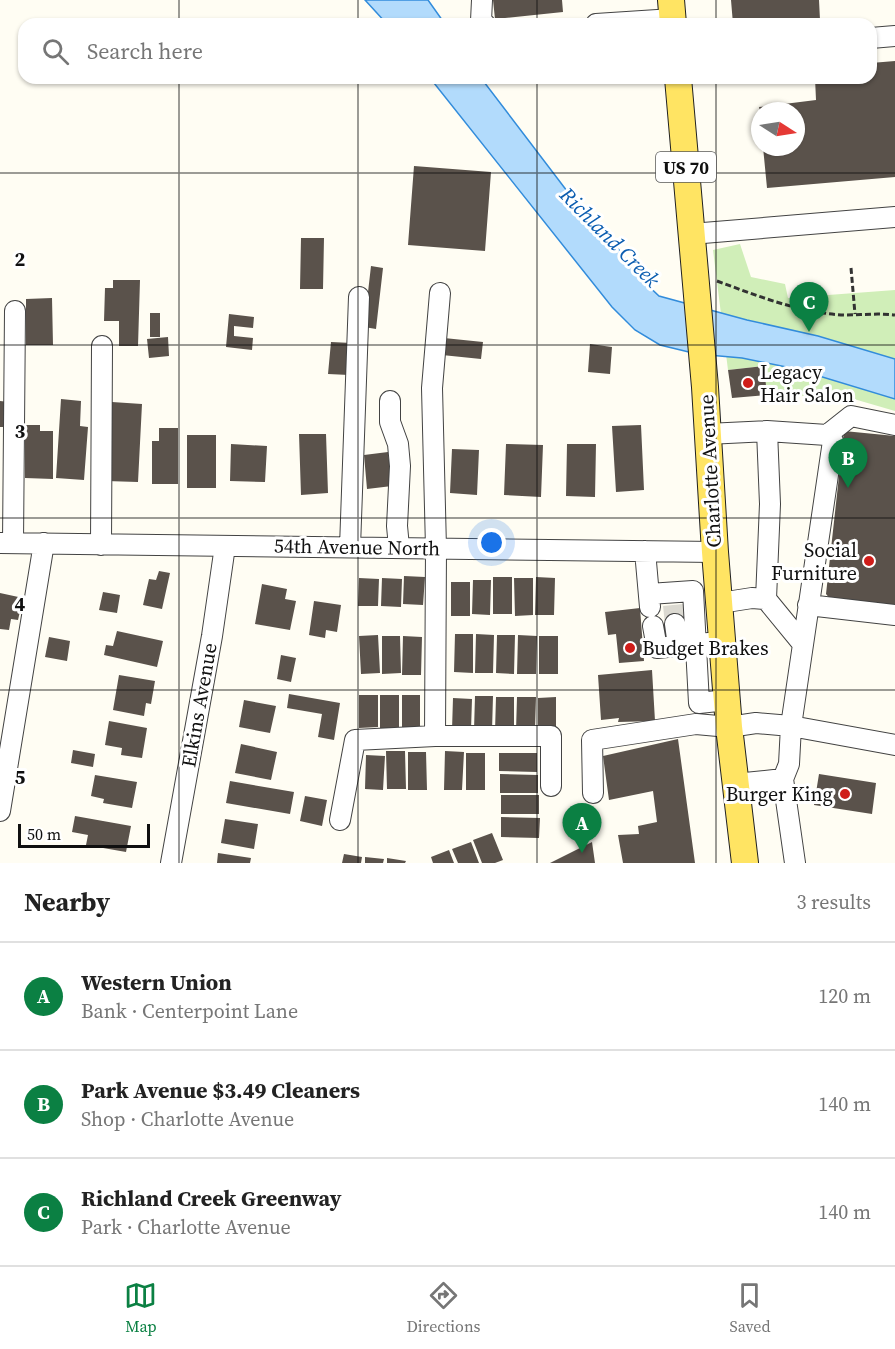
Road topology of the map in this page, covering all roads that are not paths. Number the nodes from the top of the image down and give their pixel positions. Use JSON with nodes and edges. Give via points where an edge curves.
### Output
{"nodes":[{"id":1,"x":482,"y":0,"type":"edge"},
{"id":2,"x":673,"y":14,"type":"edge"},
{"id":3,"x":481,"y":18,"type":"edge"},
{"id":4,"x":642,"y":18,"type":"edge"},
{"id":5,"x":895,"y":36,"type":"edge"},
{"id":6,"x":877,"y":38,"type":"edge"},
{"id":7,"x":679,"y":84,"type":"edge"},
{"id":8,"x":895,"y":217,"type":"edge"},
{"id":9,"x":692,"y":245,"type":"junction"},
{"id":10,"x":440,"y":293,"type":"dead end"},
{"id":11,"x":359,"y":297,"type":"dead end"},
{"id":12,"x":15,"y":311,"type":"dead end"},
{"id":13,"x":102,"y":346,"type":"dead end"},
{"id":14,"x":390,"y":401,"type":"dead end"},
{"id":15,"x":895,"y":425,"type":"edge"},
{"id":16,"x":768,"y":431,"type":"junction"},
{"id":17,"x":707,"y":434,"type":"junction"},
{"id":18,"x":827,"y":435,"type":"junction"},
{"id":19,"x":6,"y":543,"type":"edge"},
{"id":20,"x":44,"y":543,"type":"junction"},
{"id":21,"x":101,"y":545,"type":"junction"},
{"id":22,"x":225,"y":546,"type":"junction"},
{"id":23,"x":350,"y":547,"type":"junction"},
{"id":24,"x":399,"y":548,"type":"junction"},
{"id":25,"x":436,"y":548,"type":"junction"},
{"id":26,"x":645,"y":551,"type":"junction"},
{"id":27,"x":715,"y":552,"type":"junction"},
{"id":28,"x":766,"y":599,"type":"junction"},
{"id":29,"x":720,"y":603,"type":"junction"},
{"id":30,"x":808,"y":605,"type":"junction"},
{"id":31,"x":674,"y":607,"type":"junction"},
{"id":32,"x":651,"y":609,"type":"junction"},
{"id":33,"x":895,"y":615,"type":"edge"},
{"id":34,"x":723,"y":642,"type":"junction"},
{"id":35,"x":802,"y":643,"type":"junction"},
{"id":36,"x":687,"y":645,"type":"junction"},
{"id":37,"x":727,"y":700,"type":"junction"},
{"id":38,"x":699,"y":703,"type":"junction"},
{"id":39,"x":696,"y":723,"type":"junction"},
{"id":40,"x":790,"y":726,"type":"junction"},
{"id":41,"x":729,"y":727,"type":"junction"},
{"id":42,"x":435,"y":736,"type":"junction"},
{"id":43,"x":895,"y":745,"type":"edge"},
{"id":44,"x":783,"y":778,"type":"junction"},
{"id":45,"x":735,"y":784,"type":"junction"},
{"id":46,"x":551,"y":786,"type":"dead end"},
{"id":47,"x":593,"y":794,"type":"dead end"},
{"id":48,"x":0,"y":811,"type":"edge"},
{"id":49,"x":340,"y":820,"type":"dead end"},
{"id":50,"x":171,"y":863,"type":"edge"},
{"id":51,"x":744,"y":863,"type":"edge"},
{"id":52,"x":795,"y":863,"type":"edge"}],
"edges":[{"from":1,"to":3,"type":"street"},
{"from":2,"to":4,"type":"street"},
{"from":5,"to":6,"type":"street"},
{"from":7,"to":9,"type":"main road","name":"Charlotte Avenue","number":"US 70"},
{"from":8,"to":9,"type":"street"},
{"from":9,"to":17,"type":"main road","name":"Charlotte Avenue","number":"US 70"},
{"from":10,"to":25,"type":"street","via":[[432,388]]},
{"from":11,"to":23,"type":"street"},
{"from":12,"to":19,"type":"street"},
{"from":13,"to":21,"type":"street"},
{"from":14,"to":24,"type":"street","via":[[390,422],[400,466]]},
{"from":15,"to":18,"type":"street","via":[[850,416]]},
{"from":16,"to":17,"type":"street"},
{"from":16,"to":18,"type":"street"},
{"from":16,"to":28,"type":"street"},
{"from":17,"to":27,"type":"main road","name":"Charlotte Avenue","number":"US 70"},
{"from":18,"to":30,"type":"street","via":[[833,441]]},
{"from":19,"to":20,"type":"street","name":"54th Avenue North"},
{"from":20,"to":21,"type":"street","name":"54th Avenue North"},
{"from":20,"to":48,"type":"street"},
{"from":21,"to":22,"type":"street","name":"54th Avenue North"},
{"from":22,"to":23,"type":"street","name":"54th Avenue North"},
{"from":22,"to":50,"type":"street","name":"Elkins Avenue"},
{"from":23,"to":24,"type":"street","name":"54th Avenue North"},
{"from":24,"to":25,"type":"street","name":"54th Avenue North"},
{"from":25,"to":26,"type":"street","name":"54th Avenue North"},
{"from":25,"to":42,"type":"street"},
{"from":26,"to":27,"type":"street","name":"54th Avenue North"},
{"from":26,"to":32,"type":"street"},
{"from":27,"to":29,"type":"main road","name":"Charlotte Avenue","number":"US 70"},
{"from":28,"to":29,"type":"street"},
{"from":28,"to":35,"type":"street"},
{"from":29,"to":34,"type":"main road","name":"Charlotte Avenue","number":"US 70"},
{"from":30,"to":33,"type":"street"},
{"from":30,"to":35,"type":"street"},
{"from":31,"to":32,"type":"street"},
{"from":31,"to":36,"type":"street"},
{"from":31,"to":36,"type":"street","via":[[693,591]]},
{"from":32,"to":36,"type":"street","via":[[657,648]]},
{"from":34,"to":36,"type":"street"},
{"from":34,"to":37,"type":"main road","name":"Charlotte Avenue","number":"US 70"},
{"from":35,"to":40,"type":"street"},
{"from":36,"to":38,"type":"street"},
{"from":37,"to":38,"type":"street"},
{"from":37,"to":41,"type":"main road","name":"Charlotte Avenue","number":"US 70"},
{"from":38,"to":39,"type":"street","via":[[695,708]]},
{"from":39,"to":41,"type":"street"},
{"from":39,"to":47,"type":"street","via":[[592,740]]},
{"from":40,"to":41,"type":"street","via":[[756,723]]},
{"from":40,"to":43,"type":"street"},
{"from":40,"to":44,"type":"street","via":[[789,764]]},
{"from":41,"to":45,"type":"main road","name":"Charlotte Avenue","number":"US 70"},
{"from":42,"to":46,"type":"street","via":[[550,736]]},
{"from":42,"to":49,"type":"street","via":[[355,740]]},
{"from":44,"to":45,"type":"street"},
{"from":44,"to":52,"type":"street"},
{"from":45,"to":51,"type":"main road","name":"Charlotte Avenue","number":"US 70"}]}
